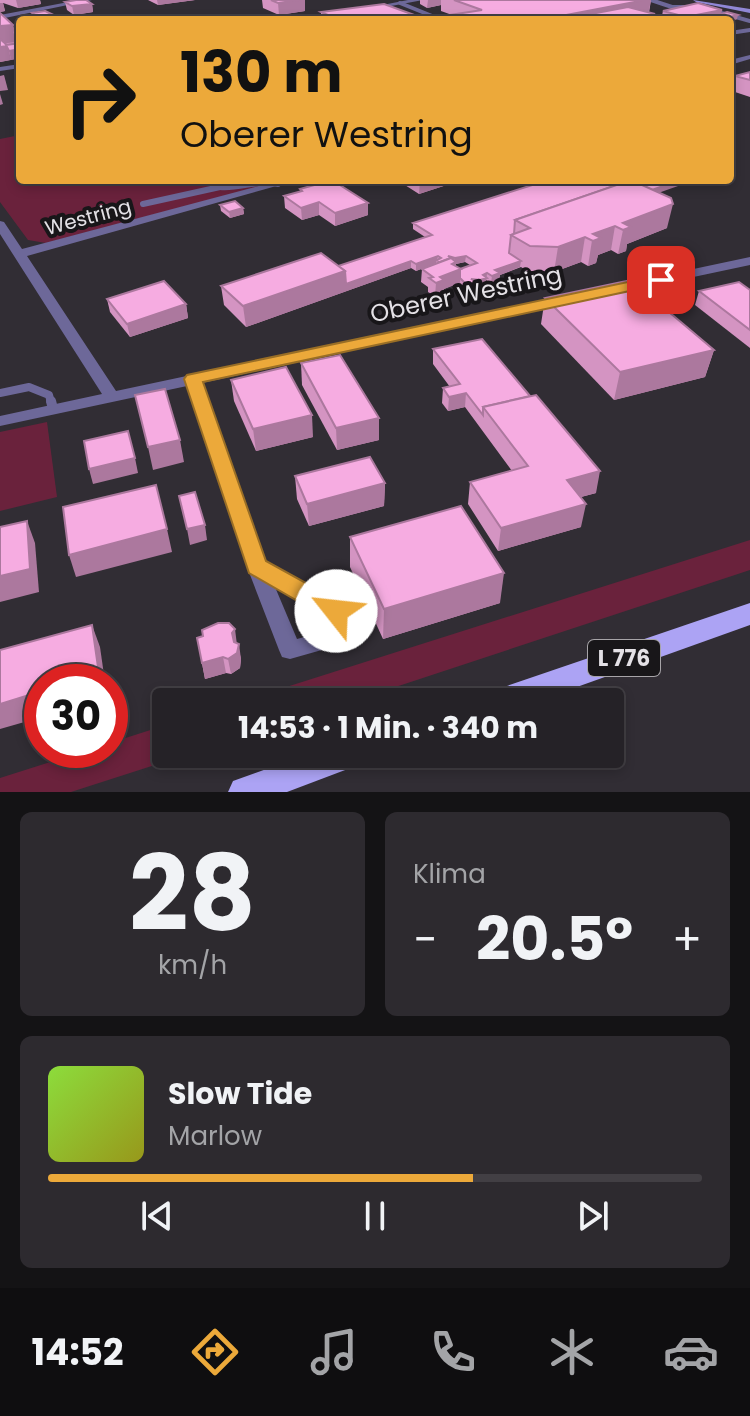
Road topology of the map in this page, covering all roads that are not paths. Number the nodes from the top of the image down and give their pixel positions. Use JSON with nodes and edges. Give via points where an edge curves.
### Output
{"nodes":[{"id":1,"x":89,"y":0,"type":"edge"},
{"id":2,"x":420,"y":0,"type":"edge"},
{"id":3,"x":651,"y":0,"type":"edge"},
{"id":4,"x":696,"y":0,"type":"edge"},
{"id":5,"x":400,"y":3,"type":"junction"},
{"id":6,"x":672,"y":7,"type":"junction"},
{"id":7,"x":357,"y":10,"type":"edge"},
{"id":8,"x":714,"y":11,"type":"junction"},
{"id":9,"x":750,"y":11,"type":"edge"},
{"id":10,"x":432,"y":16,"type":"edge"},
{"id":11,"x":649,"y":16,"type":"edge"},
{"id":12,"x":656,"y":16,"type":"edge"},
{"id":13,"x":732,"y":16,"type":"edge"},
{"id":14,"x":0,"y":17,"type":"edge"},
{"id":15,"x":217,"y":184,"type":"edge"},
{"id":16,"x":256,"y":184,"type":"edge"},
{"id":17,"x":278,"y":184,"type":"edge"},
{"id":18,"x":220,"y":187,"type":"junction"},
{"id":19,"x":143,"y":204,"type":"dead end"},
{"id":20,"x":0,"y":225,"type":"edge"},
{"id":21,"x":19,"y":254,"type":"junction"},
{"id":22,"x":750,"y":261,"type":"edge"},
{"id":23,"x":602,"y":292,"type":"edge"},
{"id":24,"x":573,"y":298,"type":"edge"},
{"id":25,"x":193,"y":379,"type":"junction"},
{"id":26,"x":0,"y":393,"type":"edge"},
{"id":27,"x":111,"y":396,"type":"junction"},
{"id":28,"x":53,"y":409,"type":"junction"},
{"id":29,"x":0,"y":421,"type":"edge"},
{"id":30,"x":257,"y":567,"type":"junction"},
{"id":31,"x":750,"y":614,"type":"edge"},
{"id":32,"x":538,"y":688,"type":"edge"},
{"id":33,"x":311,"y":768,"type":"edge"},
{"id":34,"x":244,"y":792,"type":"edge"}],
"edges":[{"from":1,"to":14,"type":"street"},
{"from":2,"to":5,"type":"street"},
{"from":3,"to":6,"type":"lane"},
{"from":4,"to":9,"type":"main road"},
{"from":5,"to":7,"type":"street"},
{"from":5,"to":10,"type":"lane"},
{"from":6,"to":8,"type":"lane"},
{"from":6,"to":11,"type":"lane"},
{"from":8,"to":12,"type":"lane"},
{"from":8,"to":13,"type":"lane"},
{"from":15,"to":18,"type":"lane"},
{"from":16,"to":18,"type":"lane","via":[[235,190]]},
{"from":17,"to":21,"type":"street","name":"Westring"},
{"from":18,"to":19,"type":"lane"},
{"from":20,"to":21,"type":"street","name":"Westring"},
{"from":21,"to":27,"type":"street"},
{"from":22,"to":23,"type":"street"},
{"from":24,"to":25,"type":"street","name":"Oberer Westring"},
{"from":25,"to":27,"type":"street","name":"Oberer Westring"},
{"from":25,"to":30,"type":"street"},
{"from":26,"to":28,"type":"lane","via":[[29,387],[49,395]]},
{"from":27,"to":28,"type":"street","name":"Oberer Westring"},
{"from":28,"to":29,"type":"street","name":"Oberer Westring"},
{"from":30,"to":30,"type":"street","via":[[290,650],[342,636],[336,611]]},
{"from":31,"to":32,"type":"main road","number":"L 776"},
{"from":33,"to":34,"type":"main road"}]}
